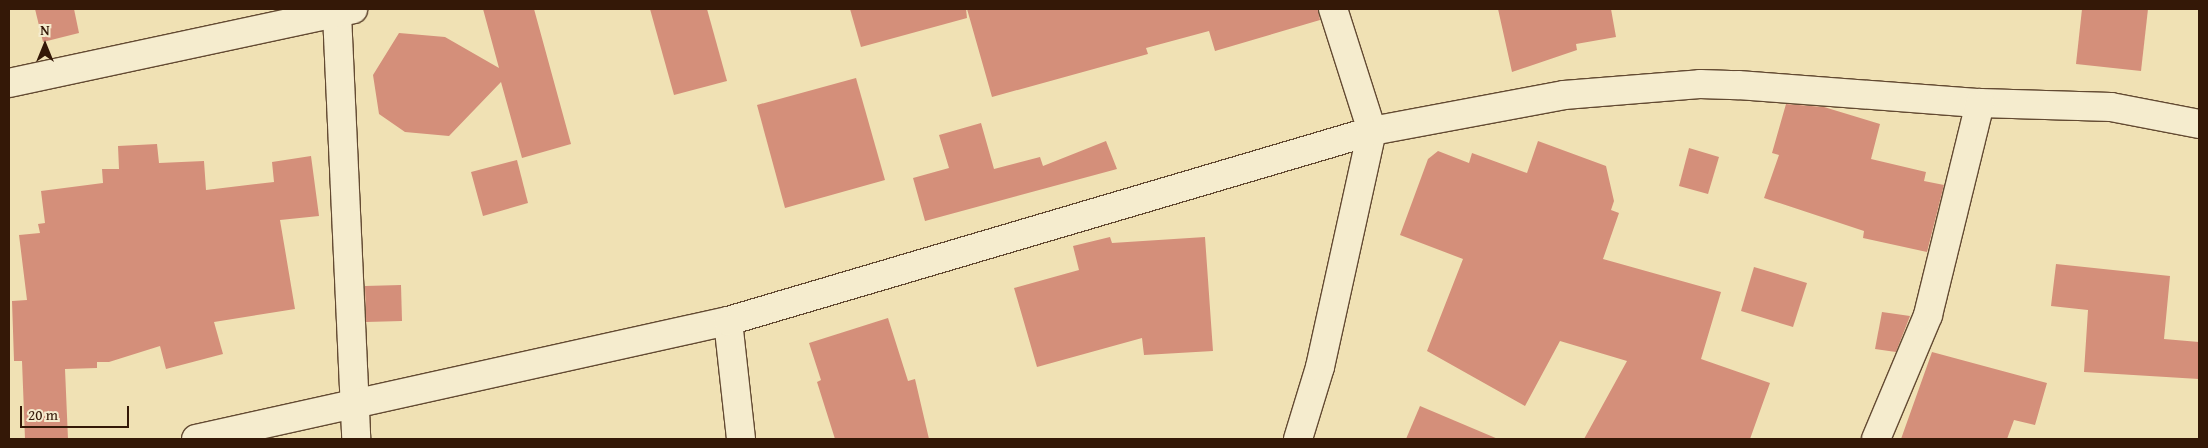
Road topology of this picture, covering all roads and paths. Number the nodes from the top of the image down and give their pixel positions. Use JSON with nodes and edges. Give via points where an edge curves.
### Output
{"nodes":[{"id":1,"x":1333,"y":9,"type":"edge"},
{"id":2,"x":345,"y":11,"type":"edge"},
{"id":3,"x":9,"y":83,"type":"edge"},
{"id":4,"x":1980,"y":103,"type":"junction"},
{"id":5,"x":2199,"y":124,"type":"edge"},
{"id":6,"x":1372,"y":131,"type":"junction"},
{"id":7,"x":728,"y":321,"type":"junction"},
{"id":8,"x":355,"y":405,"type":"junction"},
{"id":9,"x":196,"y":439,"type":"edge"},
{"id":10,"x":356,"y":439,"type":"edge"},
{"id":11,"x":740,"y":439,"type":"edge"},
{"id":12,"x":1298,"y":439,"type":"edge"},
{"id":13,"x":1876,"y":439,"type":"edge"}],
"edges":[{"from":1,"to":6,"type":"street"},
{"from":2,"to":3,"type":"street"},
{"from":2,"to":8,"type":"street"},
{"from":4,"to":5,"type":"street","via":[[2111,107]]},
{"from":4,"to":6,"type":"street","via":[[1700,84],[1564,95]]},
{"from":4,"to":13,"type":"street","via":[[1928,315]]},
{"from":6,"to":7,"type":"street"},
{"from":6,"to":12,"type":"street","via":[[1320,367]]},
{"from":7,"to":8,"type":"street"},
{"from":7,"to":11,"type":"street"},
{"from":8,"to":9,"type":"street"},
{"from":8,"to":10,"type":"street"}]}
